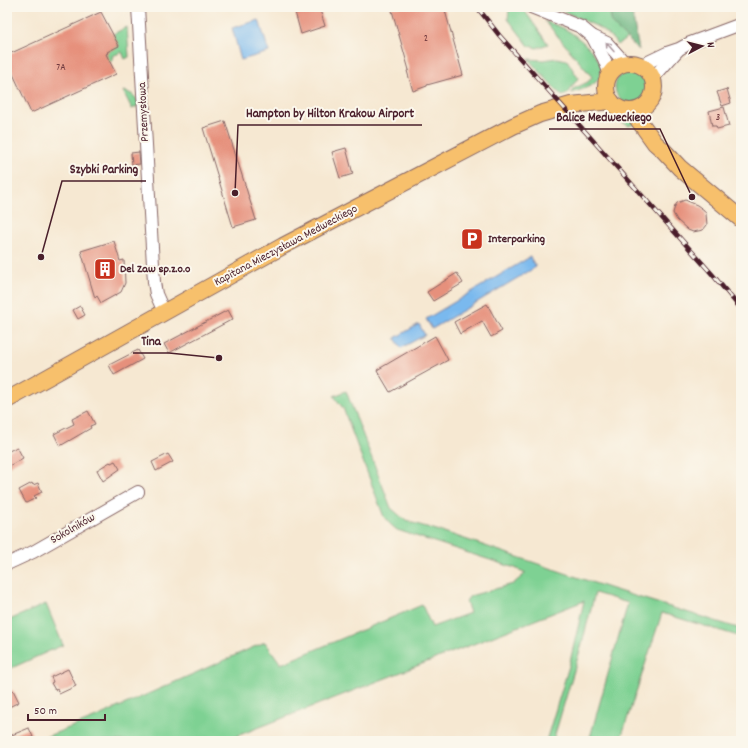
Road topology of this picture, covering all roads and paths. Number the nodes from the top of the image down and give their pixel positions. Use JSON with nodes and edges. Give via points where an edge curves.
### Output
{"nodes":[{"id":1,"x":138,"y":7,"type":"edge"},
{"id":2,"x":531,"y":7,"type":"edge"},
{"id":3,"x":741,"y":24,"type":"edge"},
{"id":4,"x":592,"y":36,"type":"junction"},
{"id":5,"x":679,"y":49,"type":"junction"},
{"id":6,"x":625,"y":63,"type":"junction"},
{"id":7,"x":642,"y":65,"type":"junction"},
{"id":8,"x":654,"y":78,"type":"junction"},
{"id":9,"x":608,"y":79,"type":"junction"},
{"id":10,"x":611,"y":102,"type":"junction"},
{"id":11,"x":571,"y":105,"type":"junction"},
{"id":12,"x":639,"y":108,"type":"junction"},
{"id":13,"x":741,"y":219,"type":"edge"},
{"id":14,"x":164,"y":312,"type":"junction"},
{"id":15,"x":7,"y":400,"type":"edge"},
{"id":16,"x":138,"y":492,"type":"dead end"},
{"id":17,"x":7,"y":564,"type":"edge"}],
"edges":[{"from":1,"to":14,"type":"street","name":"Przemysłowa","via":[[154,282]]},
{"from":2,"to":4,"type":"street","via":[[581,27]]},
{"from":3,"to":5,"type":"street","via":[[690,42]]},
{"from":6,"to":4,"type":"street","one_way":true,"via":[[607,43]]},
{"from":4,"to":9,"type":"street","via":[[604,59]]},
{"from":5,"to":7,"type":"street"},
{"from":5,"to":8,"type":"street"},
{"from":6,"to":7,"type":"main road"},
{"from":6,"to":9,"type":"main road","via":[[617,66]]},
{"from":7,"to":8,"type":"main road"},
{"from":8,"to":12,"type":"main road","via":[[654,93],[651,100]]},
{"from":9,"to":10,"type":"main road","via":[[606,91]]},
{"from":9,"to":11,"type":"main road","name":"Kapitana Mieczysława Medweckiego"},
{"from":10,"to":11,"type":"main road","name":"Kapitana Mieczysława Medweckiego"},
{"from":10,"to":12,"type":"main road","via":[[620,109]]},
{"from":11,"to":14,"type":"main road","name":"Kapitana Mieczysława Medweckiego","via":[[540,114],[513,126],[283,246]]},
{"from":12,"to":13,"type":"main road","via":[[663,150],[680,168]]},
{"from":14,"to":15,"type":"main road","name":"Kapitana Mieczysława Medweckiego"},
{"from":16,"to":17,"type":"street","name":"Sokolników","via":[[33,552]]}]}
